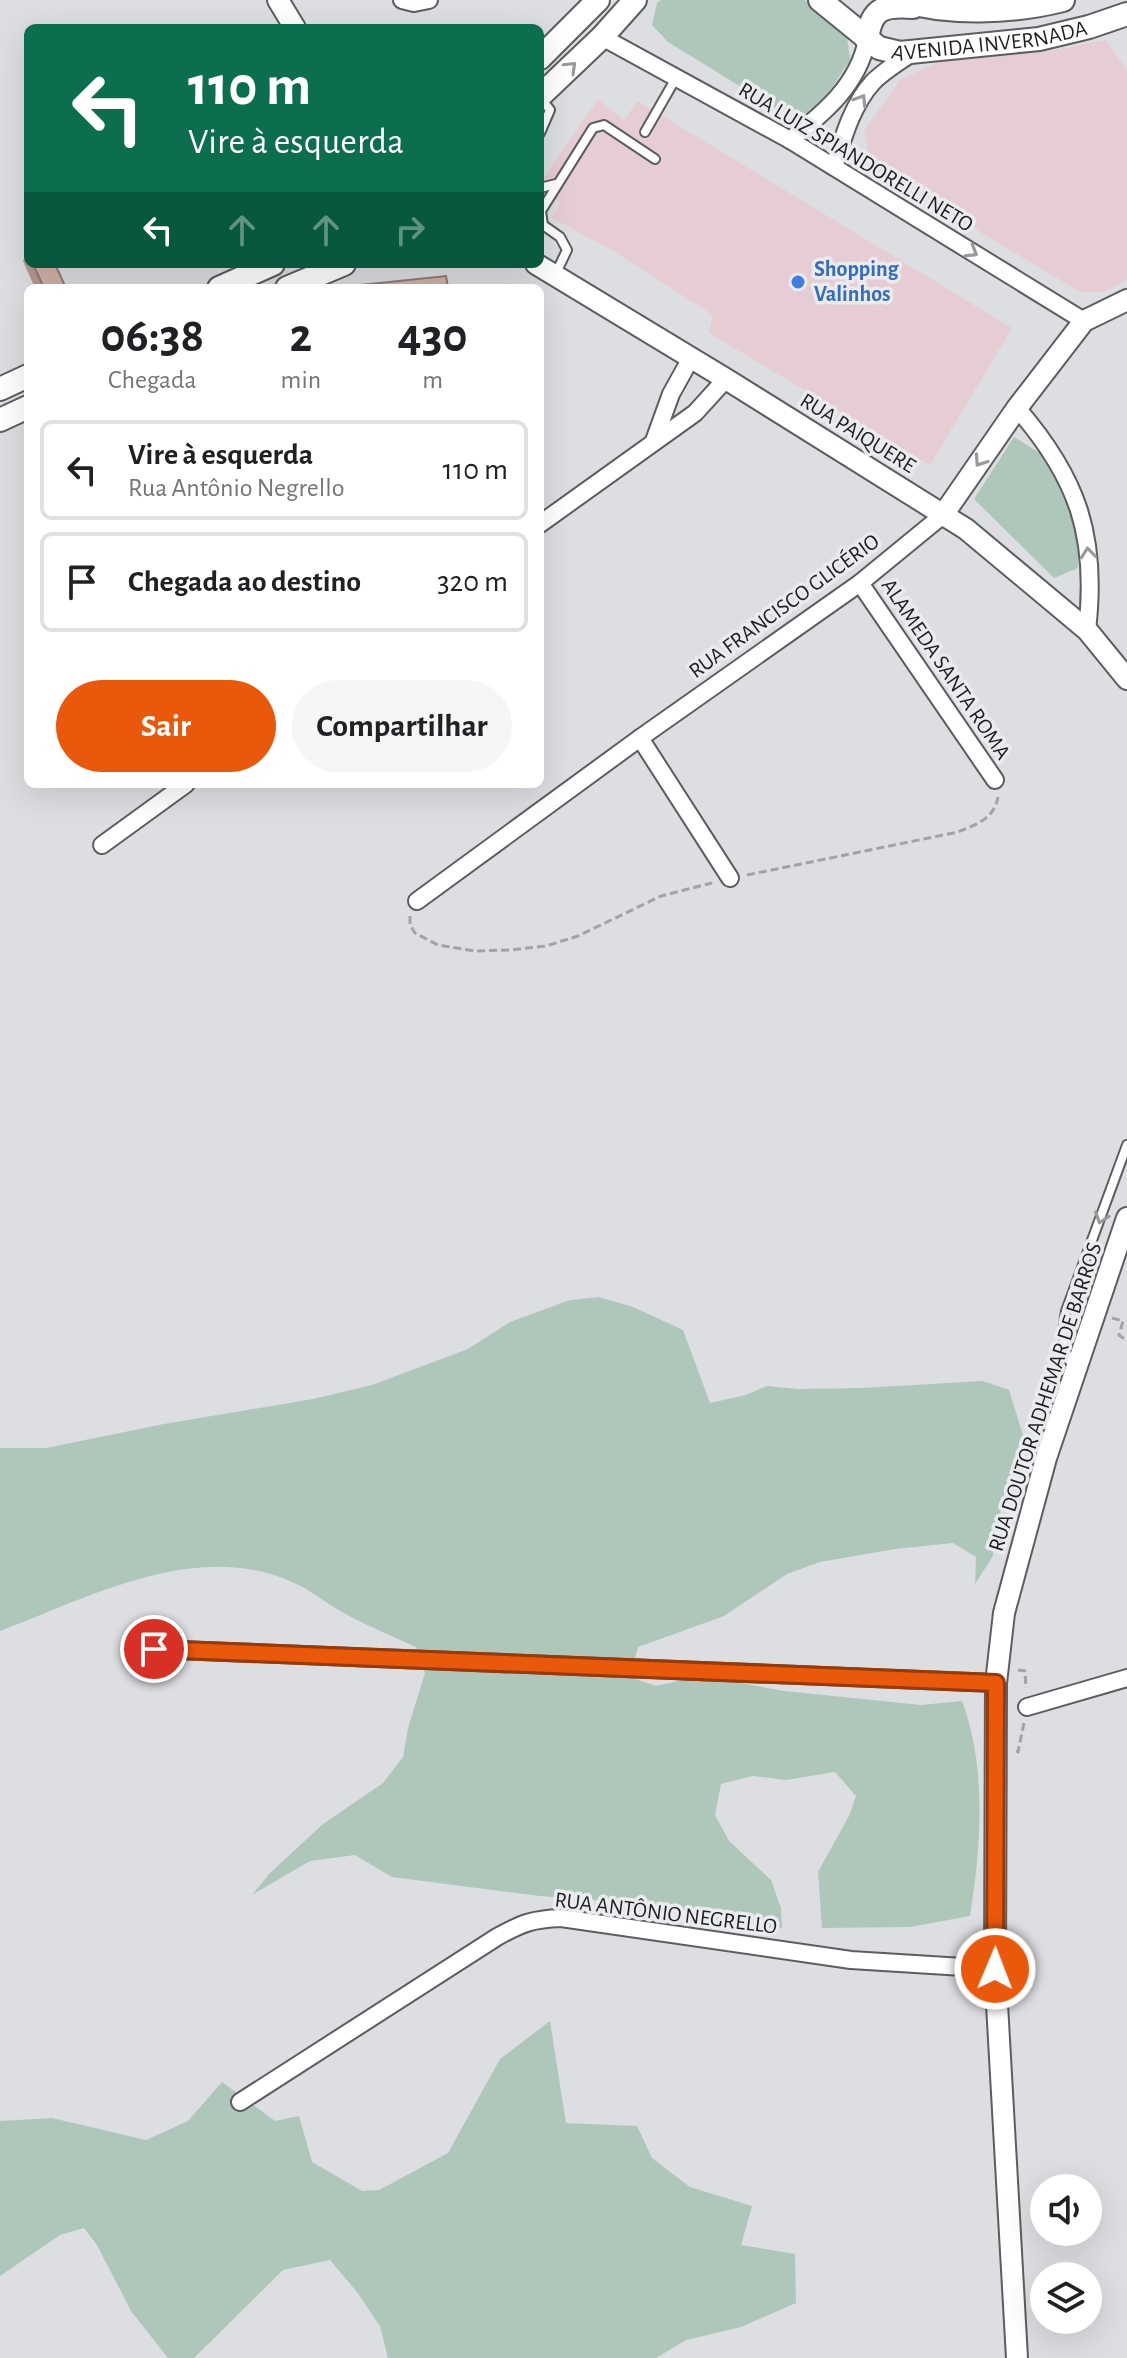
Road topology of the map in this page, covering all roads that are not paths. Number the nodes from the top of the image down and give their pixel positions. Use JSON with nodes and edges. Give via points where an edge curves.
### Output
{"nodes":[{"id":1,"x":402,"y":0,"type":"edge"},
{"id":2,"x":429,"y":0,"type":"edge"},
{"id":3,"x":598,"y":0,"type":"edge"},
{"id":4,"x":635,"y":0,"type":"edge"},
{"id":5,"x":820,"y":0,"type":"edge"},
{"id":6,"x":898,"y":0,"type":"edge"},
{"id":7,"x":1063,"y":0,"type":"edge"},
{"id":8,"x":282,"y":1,"type":"edge"},
{"id":9,"x":926,"y":8,"type":"junction"},
{"id":10,"x":1127,"y":15,"type":"edge"},
{"id":11,"x":293,"y":24,"type":"edge"},
{"id":12,"x":602,"y":37,"type":"junction"},
{"id":13,"x":867,"y":40,"type":"junction"},
{"id":14,"x":914,"y":52,"type":"junction"},
{"id":15,"x":544,"y":54,"type":"edge"},
{"id":16,"x":676,"y":77,"type":"junction"},
{"id":17,"x":544,"y":93,"type":"edge"},
{"id":18,"x":544,"y":102,"type":"edge"},
{"id":19,"x":544,"y":124,"type":"edge"},
{"id":20,"x":645,"y":132,"type":"dead end"},
{"id":21,"x":790,"y":140,"type":"junction"},
{"id":22,"x":655,"y":159,"type":"dead end"},
{"id":23,"x":834,"y":167,"type":"junction"},
{"id":24,"x":557,"y":184,"type":"junction"},
{"id":25,"x":544,"y":187,"type":"edge"},
{"id":26,"x":544,"y":208,"type":"edge"},
{"id":27,"x":544,"y":226,"type":"edge"},
{"id":28,"x":264,"y":268,"type":"edge"},
{"id":29,"x":334,"y":268,"type":"edge"},
{"id":30,"x":544,"y":268,"type":"edge"},
{"id":31,"x":555,"y":274,"type":"junction"},
{"id":32,"x":228,"y":284,"type":"edge"},
{"id":33,"x":296,"y":284,"type":"edge"},
{"id":34,"x":1127,"y":300,"type":"edge"},
{"id":35,"x":1084,"y":321,"type":"junction"},
{"id":36,"x":691,"y":358,"type":"junction"},
{"id":37,"x":24,"y":378,"type":"edge"},
{"id":38,"x":726,"y":379,"type":"junction"},
{"id":39,"x":0,"y":389,"type":"edge"},
{"id":40,"x":1017,"y":408,"type":"junction"},
{"id":41,"x":24,"y":409,"type":"edge"},
{"id":42,"x":0,"y":420,"type":"edge"},
{"id":43,"x":654,"y":441,"type":"junction"},
{"id":44,"x":943,"y":515,"type":"junction"},
{"id":45,"x":544,"y":521,"type":"edge"},
{"id":46,"x":860,"y":583,"type":"junction"},
{"id":47,"x":1087,"y":630,"type":"junction"},
{"id":48,"x":1127,"y":679,"type":"edge"},
{"id":49,"x":640,"y":738,"type":"junction"},
{"id":50,"x":995,"y":780,"type":"road end"},
{"id":51,"x":180,"y":788,"type":"edge"},
{"id":52,"x":102,"y":845,"type":"dead end"},
{"id":53,"x":730,"y":878,"type":"road end"},
{"id":54,"x":417,"y":901,"type":"road end"},
{"id":55,"x":1127,"y":1145,"type":"edge"},
{"id":56,"x":1127,"y":1218,"type":"edge"},
{"id":57,"x":1076,"y":1371,"type":"junction"},
{"id":58,"x":154,"y":1649,"type":"dead end"},
{"id":59,"x":996,"y":1678,"type":"junction"},
{"id":60,"x":1127,"y":1678,"type":"edge"},
{"id":61,"x":1027,"y":1707,"type":"road end"},
{"id":62,"x":995,"y":1969,"type":"junction"},
{"id":63,"x":240,"y":2102,"type":"dead end"},
{"id":64,"x":1017,"y":2358,"type":"edge"}],
"edges":[{"from":1,"to":2,"type":"street"},
{"from":3,"to":15,"type":"main road"},
{"from":4,"to":12,"type":"main road"},
{"from":5,"to":13,"type":"main road","name":"AVENIDA INVERNADA"},
{"from":6,"to":9,"type":"main road","name":"AVENIDA INVERNADA"},
{"from":7,"to":9,"type":"main road","name":"AVENIDA INVERNADA","via":[[1009,9]]},
{"from":8,"to":11,"type":"street"},
{"from":9,"to":13,"type":"main road","via":[[893,7],[875,13]]},
{"from":10,"to":14,"type":"main road","name":"AVENIDA INVERNADA","via":[[1039,39]]},
{"from":12,"to":16,"type":"street","name":"RUA LUIZ SPIANDORELLI NETO"},
{"from":17,"to":12,"type":"main road","one_way":true},
{"from":13,"to":14,"type":"main road","name":"AVENIDA INVERNADA","via":[[890,51]]},
{"from":13,"to":21,"type":"street","via":[[842,93]]},
{"from":23,"to":14,"type":"street","one_way":true,"via":[[862,97]]},
{"from":16,"to":20,"type":"lane"},
{"from":16,"to":21,"type":"street","name":"RUA LUIZ SPIANDORELLI NETO"},
{"from":18,"to":19,"type":"lane","via":[[550,110]]},
{"from":21,"to":23,"type":"street","name":"RUA LUIZ SPIANDORELLI NETO"},
{"from":22,"to":24,"type":"lane","via":[[598,125]]},
{"from":23,"to":35,"type":"street","name":"RUA LUIZ SPIANDORELLI NETO","one_way":true},
{"from":24,"to":25,"type":"lane"},
{"from":24,"to":26,"type":"lane"},
{"from":27,"to":31,"type":"lane","via":[[567,250]]},
{"from":28,"to":32,"type":"main road"},
{"from":29,"to":33,"type":"main road"},
{"from":30,"to":31,"type":"street","name":"RUA PAIQUERE"},
{"from":31,"to":36,"type":"street","name":"RUA PAIQUERE"},
{"from":34,"to":35,"type":"street","name":"RUA FRANCISCO GLICÉRIO"},
{"from":35,"to":40,"type":"street","name":"RUA FRANCISCO GLICÉRIO"},
{"from":36,"to":38,"type":"street","name":"RUA PAIQUERE"},
{"from":36,"to":43,"type":"street"},
{"from":37,"to":39,"type":"main road"},
{"from":38,"to":43,"type":"street","via":[[695,413]]},
{"from":38,"to":44,"type":"street","name":"RUA PAIQUERE"},
{"from":40,"to":44,"type":"street","name":"RUA FRANCISCO GLICÉRIO","one_way":true},
{"from":47,"to":40,"type":"street","one_way":true,"via":[[1091,581],[1081,509],[1044,439]]},
{"from":41,"to":42,"type":"main road"},
{"from":43,"to":45,"type":"street"},
{"from":44,"to":46,"type":"street","name":"RUA FRANCISCO GLICÉRIO"},
{"from":44,"to":47,"type":"street","name":"RUA PAIQUERE"},
{"from":46,"to":49,"type":"street","name":"RUA FRANCISCO GLICÉRIO"},
{"from":46,"to":50,"type":"street","name":"ALAMEDA SANTA ROMA"},
{"from":47,"to":48,"type":"street","name":"RUA PAIQUERE"},
{"from":49,"to":53,"type":"street"},
{"from":49,"to":54,"type":"street","name":"RUA FRANCISCO GLICÉRIO"},
{"from":51,"to":52,"type":"street"},
{"from":55,"to":57,"type":"lane","one_way":true,"via":[[1066,1311],[1064,1342]]},
{"from":56,"to":57,"type":"street","name":"RUA DOUTOR ADHEMAR DE BARROS"},
{"from":57,"to":59,"type":"street","name":"RUA DOUTOR ADHEMAR DE BARROS","via":[[1004,1613]]},
{"from":58,"to":59,"type":"street"},
{"from":59,"to":62,"type":"street","name":"RUA DOUTOR ADHEMAR DE BARROS"},
{"from":60,"to":61,"type":"street"},
{"from":62,"to":63,"type":"street","name":"RUA ANTÔNIO NEGRELLO","via":[[851,1960],[561,1918],[536,1919],[497,1937]]},
{"from":62,"to":64,"type":"street","name":"RUA DOUTOR ADHEMAR DE BARROS"}]}
